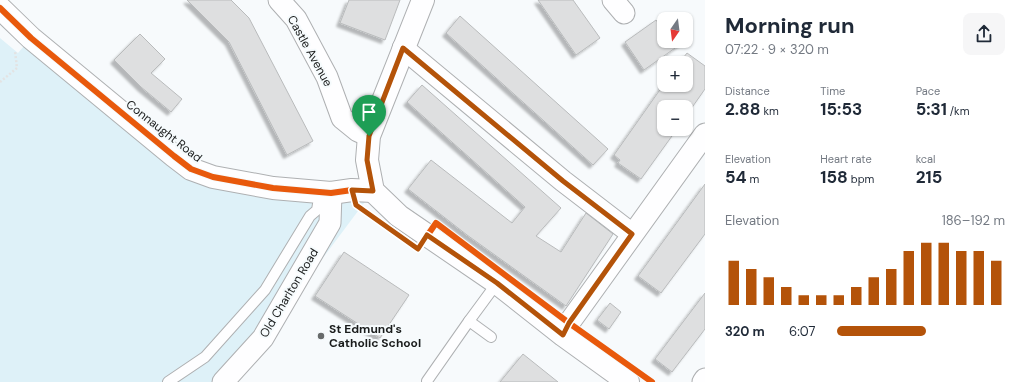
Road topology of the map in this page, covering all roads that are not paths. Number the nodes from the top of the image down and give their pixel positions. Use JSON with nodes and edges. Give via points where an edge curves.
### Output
{"nodes":[{"id":1,"x":279,"y":0,"type":"edge"},
{"id":2,"x":423,"y":0,"type":"edge"},
{"id":3,"x":0,"y":8,"type":"edge"},
{"id":4,"x":403,"y":48,"type":"junction"},
{"id":5,"x":705,"y":134,"type":"edge"},
{"id":6,"x":369,"y":136,"type":"junction"},
{"id":7,"x":373,"y":191,"type":"junction"},
{"id":8,"x":326,"y":193,"type":"junction"},
{"id":9,"x":632,"y":234,"type":"junction"},
{"id":10,"x":497,"y":283,"type":"junction"},
{"id":11,"x":469,"y":321,"type":"junction"},
{"id":12,"x":563,"y":335,"type":"junction"},
{"id":13,"x":491,"y":337,"type":"dead end"},
{"id":14,"x":705,"y":379,"type":"edge"},
{"id":15,"x":427,"y":381,"type":"dead end"},
{"id":16,"x":168,"y":382,"type":"edge"},
{"id":17,"x":223,"y":382,"type":"edge"},
{"id":18,"x":628,"y":382,"type":"edge"},
{"id":19,"x":703,"y":382,"type":"edge"}],
"edges":[{"from":1,"to":6,"type":"street","name":"Castle Avenue","via":[[296,19],[327,77],[342,118]]},
{"from":2,"to":4,"type":"main road"},
{"from":3,"to":8,"type":"main road","name":"Connaught Road","via":[[31,38],[191,169],[213,177],[273,188]]},
{"from":4,"to":6,"type":"main road"},
{"from":4,"to":9,"type":"street","via":[[563,181]]},
{"from":5,"to":9,"type":"street"},
{"from":6,"to":7,"type":"main road","via":[[367,160]]},
{"from":7,"to":8,"type":"main road","name":"Connaught Road"},
{"from":7,"to":10,"type":"main road","via":[[399,216]]},
{"from":8,"to":16,"type":"lane","via":[[265,290],[205,357]]},
{"from":8,"to":17,"type":"street","name":"Old Charlton Road","via":[[330,223],[263,338]]},
{"from":9,"to":12,"type":"street"},
{"from":10,"to":11,"type":"lane"},
{"from":10,"to":12,"type":"main road"},
{"from":11,"to":13,"type":"lane"},
{"from":11,"to":15,"type":"lane"},
{"from":12,"to":18,"type":"main road"},
{"from":14,"to":19,"type":"street"}]}
